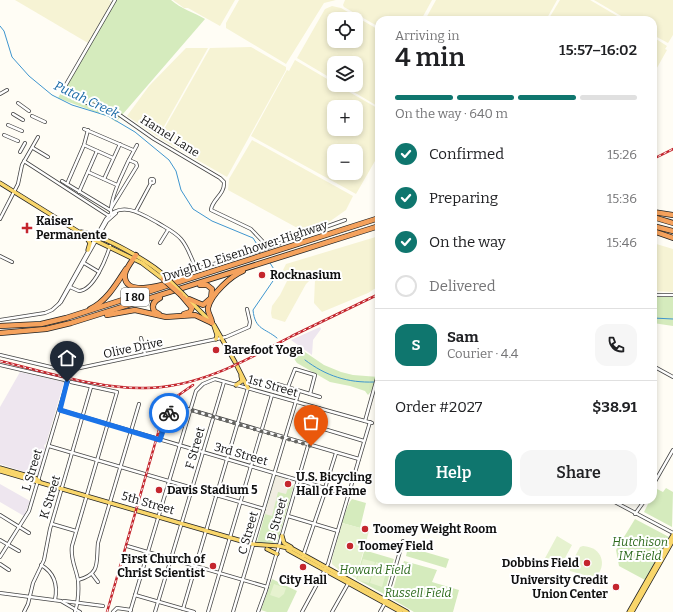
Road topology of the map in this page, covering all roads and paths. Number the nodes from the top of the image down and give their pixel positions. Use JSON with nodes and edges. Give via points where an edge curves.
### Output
{"nodes":[{"id":1,"x":115,"y":0,"type":"edge"},
{"id":2,"x":8,"y":90,"type":"dead end"},
{"id":3,"x":0,"y":94,"type":"edge"},
{"id":4,"x":18,"y":103,"type":"dead end"},
{"id":5,"x":29,"y":111,"type":"dead end"},
{"id":6,"x":13,"y":114,"type":"dead end"},
{"id":7,"x":32,"y":116,"type":"dead end"},
{"id":8,"x":23,"y":120,"type":"dead end"},
{"id":9,"x":45,"y":122,"type":"dead end"},
{"id":10,"x":8,"y":125,"type":"dead end"},
{"id":11,"x":84,"y":129,"type":"dead end"},
{"id":12,"x":88,"y":130,"type":"junction"},
{"id":13,"x":22,"y":131,"type":"dead end"},
{"id":14,"x":4,"y":135,"type":"dead end"},
{"id":15,"x":38,"y":137,"type":"dead end"},
{"id":16,"x":18,"y":141,"type":"dead end"},
{"id":17,"x":25,"y":143,"type":"dead end"},
{"id":18,"x":120,"y":144,"type":"junction"},
{"id":19,"x":84,"y":145,"type":"junction"},
{"id":20,"x":137,"y":145,"type":"dead end"},
{"id":21,"x":33,"y":148,"type":"junction"},
{"id":22,"x":133,"y":150,"type":"junction"},
{"id":23,"x":97,"y":151,"type":"junction"},
{"id":24,"x":20,"y":152,"type":"dead end"},
{"id":25,"x":48,"y":157,"type":"dead end"},
{"id":26,"x":113,"y":158,"type":"junction"},
{"id":27,"x":128,"y":160,"type":"junction"},
{"id":28,"x":24,"y":161,"type":"junction"},
{"id":29,"x":88,"y":172,"type":"junction"},
{"id":30,"x":104,"y":179,"type":"junction"},
{"id":31,"x":62,"y":181,"type":"dead end"},
{"id":32,"x":0,"y":183,"type":"edge"},
{"id":33,"x":151,"y":183,"type":"dead end"},
{"id":34,"x":67,"y":184,"type":"junction"},
{"id":35,"x":117,"y":185,"type":"junction"},
{"id":36,"x":14,"y":192,"type":"junction"},
{"id":37,"x":79,"y":192,"type":"junction"},
{"id":38,"x":136,"y":211,"type":"junction"},
{"id":39,"x":657,"y":213,"type":"edge"},
{"id":40,"x":110,"y":214,"type":"junction"},
{"id":41,"x":673,"y":215,"type":"edge"},
{"id":42,"x":657,"y":218,"type":"edge"},
{"id":43,"x":0,"y":219,"type":"edge"},
{"id":44,"x":375,"y":219,"type":"edge"},
{"id":45,"x":345,"y":220,"type":"dead end"},
{"id":46,"x":673,"y":223,"type":"edge"},
{"id":47,"x":375,"y":227,"type":"edge"},
{"id":48,"x":657,"y":227,"type":"edge"},
{"id":49,"x":168,"y":230,"type":"junction"},
{"id":50,"x":673,"y":231,"type":"edge"},
{"id":51,"x":657,"y":232,"type":"edge"},
{"id":52,"x":81,"y":233,"type":"junction"},
{"id":53,"x":96,"y":238,"type":"junction"},
{"id":54,"x":673,"y":238,"type":"edge"},
{"id":55,"x":160,"y":243,"type":"dead end"},
{"id":56,"x":110,"y":246,"type":"junction"},
{"id":57,"x":268,"y":247,"type":"junction"},
{"id":58,"x":88,"y":250,"type":"junction"},
{"id":59,"x":0,"y":256,"type":"edge"},
{"id":60,"x":134,"y":256,"type":"junction"},
{"id":61,"x":12,"y":262,"type":"dead end"},
{"id":62,"x":263,"y":262,"type":"junction"},
{"id":63,"x":82,"y":263,"type":"junction"},
{"id":64,"x":99,"y":272,"type":"junction"},
{"id":65,"x":204,"y":275,"type":"junction"},
{"id":66,"x":165,"y":278,"type":"joint"},
{"id":67,"x":196,"y":284,"type":"junction"},
{"id":68,"x":69,"y":286,"type":"junction"},
{"id":69,"x":171,"y":292,"type":"junction"},
{"id":70,"x":182,"y":294,"type":"junction"},
{"id":71,"x":657,"y":295,"type":"edge"},
{"id":72,"x":673,"y":295,"type":"edge"},
{"id":73,"x":189,"y":299,"type":"junction"},
{"id":74,"x":247,"y":309,"type":"dead end"},
{"id":75,"x":91,"y":317,"type":"junction"},
{"id":76,"x":66,"y":318,"type":"junction"},
{"id":77,"x":0,"y":320,"type":"edge"},
{"id":78,"x":214,"y":324,"type":"junction"},
{"id":79,"x":0,"y":326,"type":"edge"},
{"id":80,"x":0,"y":333,"type":"edge"},
{"id":81,"x":141,"y":338,"type":"dead end"},
{"id":82,"x":216,"y":338,"type":"junction"},
{"id":83,"x":223,"y":338,"type":"junction"},
{"id":84,"x":145,"y":354,"type":"junction"},
{"id":85,"x":0,"y":355,"type":"edge"},
{"id":86,"x":0,"y":365,"type":"edge"},
{"id":87,"x":237,"y":366,"type":"junction"},
{"id":88,"x":657,"y":368,"type":"edge"},
{"id":89,"x":673,"y":377,"type":"edge"},
{"id":90,"x":71,"y":382,"type":"dead end"},
{"id":91,"x":224,"y":382,"type":"junction"},
{"id":92,"x":375,"y":382,"type":"edge"},
{"id":93,"x":277,"y":384,"type":"dead end"},
{"id":94,"x":236,"y":385,"type":"junction"},
{"id":95,"x":91,"y":387,"type":"junction"},
{"id":96,"x":248,"y":388,"type":"junction"},
{"id":97,"x":288,"y":388,"type":"junction"},
{"id":98,"x":299,"y":391,"type":"junction"},
{"id":99,"x":310,"y":394,"type":"junction"},
{"id":100,"x":272,"y":395,"type":"junction"},
{"id":101,"x":320,"y":397,"type":"dead end"},
{"id":102,"x":296,"y":402,"type":"junction"},
{"id":103,"x":139,"y":404,"type":"dead end"},
{"id":104,"x":319,"y":408,"type":"junction"},
{"id":105,"x":60,"y":410,"type":"junction"},
{"id":106,"x":190,"y":410,"type":"junction"},
{"id":107,"x":83,"y":417,"type":"junction"},
{"id":108,"x":214,"y":417,"type":"junction"},
{"id":109,"x":365,"y":421,"type":"junction"},
{"id":110,"x":107,"y":424,"type":"junction"},
{"id":111,"x":237,"y":424,"type":"junction"},
{"id":112,"x":314,"y":426,"type":"junction"},
{"id":113,"x":130,"y":431,"type":"junction"},
{"id":114,"x":261,"y":431,"type":"junction"},
{"id":115,"x":285,"y":438,"type":"junction"},
{"id":116,"x":160,"y":440,"type":"junction"},
{"id":117,"x":364,"y":442,"type":"junction"},
{"id":118,"x":180,"y":444,"type":"junction"},
{"id":119,"x":309,"y":445,"type":"junction"},
{"id":120,"x":49,"y":446,"type":"junction"},
{"id":121,"x":673,"y":450,"type":"edge"},
{"id":122,"x":73,"y":453,"type":"junction"},
{"id":123,"x":203,"y":453,"type":"junction"},
{"id":124,"x":336,"y":453,"type":"junction"},
{"id":125,"x":359,"y":459,"type":"junction"},
{"id":126,"x":96,"y":460,"type":"junction"},
{"id":127,"x":227,"y":460,"type":"junction"},
{"id":128,"x":120,"y":467,"type":"junction"},
{"id":129,"x":251,"y":467,"type":"junction"},
{"id":130,"x":0,"y":468,"type":"edge"},
{"id":131,"x":0,"y":471,"type":"edge"},
{"id":132,"x":275,"y":474,"type":"junction"},
{"id":133,"x":657,"y":478,"type":"edge"},
{"id":134,"x":298,"y":480,"type":"junction"},
{"id":135,"x":39,"y":481,"type":"junction"},
{"id":136,"x":169,"y":481,"type":"junction"},
{"id":137,"x":62,"y":488,"type":"junction"},
{"id":138,"x":193,"y":488,"type":"junction"},
{"id":139,"x":326,"y":489,"type":"junction"},
{"id":140,"x":86,"y":495,"type":"junction"},
{"id":141,"x":216,"y":495,"type":"junction"},
{"id":142,"x":348,"y":495,"type":"junction"},
{"id":143,"x":110,"y":502,"type":"junction"},
{"id":144,"x":240,"y":502,"type":"junction"},
{"id":145,"x":617,"y":504,"type":"edge"},
{"id":146,"x":642,"y":504,"type":"edge"},
{"id":147,"x":264,"y":509,"type":"junction"},
{"id":148,"x":635,"y":514,"type":"junction"},
{"id":149,"x":0,"y":515,"type":"edge"},
{"id":150,"x":288,"y":516,"type":"junction"},
{"id":151,"x":159,"y":517,"type":"junction"},
{"id":152,"x":52,"y":524,"type":"junction"},
{"id":153,"x":182,"y":524,"type":"junction"},
{"id":154,"x":314,"y":524,"type":"junction"},
{"id":155,"x":19,"y":527,"type":"junction"},
{"id":156,"x":76,"y":531,"type":"junction"},
{"id":157,"x":206,"y":531,"type":"junction"},
{"id":158,"x":338,"y":531,"type":"junction"},
{"id":159,"x":29,"y":533,"type":"dead end"},
{"id":160,"x":673,"y":534,"type":"edge"},
{"id":161,"x":282,"y":536,"type":"junction"},
{"id":162,"x":230,"y":538,"type":"junction"},
{"id":163,"x":0,"y":540,"type":"edge"},
{"id":164,"x":673,"y":540,"type":"edge"},
{"id":165,"x":403,"y":541,"type":"dead end"},
{"id":166,"x":7,"y":545,"type":"junction"},
{"id":167,"x":253,"y":545,"type":"junction"},
{"id":168,"x":127,"y":546,"type":"dead end"},
{"id":169,"x":279,"y":547,"type":"junction"},
{"id":170,"x":267,"y":548,"type":"junction"},
{"id":171,"x":294,"y":549,"type":"junction"},
{"id":172,"x":19,"y":551,"type":"dead end"},
{"id":173,"x":148,"y":552,"type":"junction"},
{"id":174,"x":277,"y":554,"type":"junction"},
{"id":175,"x":303,"y":556,"type":"junction"},
{"id":176,"x":0,"y":557,"type":"edge"},
{"id":177,"x":172,"y":559,"type":"junction"},
{"id":178,"x":0,"y":564,"type":"edge"},
{"id":179,"x":42,"y":565,"type":"junction"},
{"id":180,"x":196,"y":566,"type":"junction"},
{"id":181,"x":326,"y":569,"type":"junction"},
{"id":182,"x":8,"y":570,"type":"dead end"},
{"id":183,"x":219,"y":573,"type":"junction"},
{"id":184,"x":92,"y":574,"type":"junction"},
{"id":185,"x":78,"y":580,"type":"junction"},
{"id":186,"x":243,"y":580,"type":"junction"},
{"id":187,"x":350,"y":581,"type":"junction"},
{"id":188,"x":98,"y":582,"type":"dead end"},
{"id":189,"x":267,"y":587,"type":"junction"},
{"id":190,"x":0,"y":593,"type":"edge"},
{"id":191,"x":135,"y":595,"type":"junction"},
{"id":192,"x":30,"y":596,"type":"junction"},
{"id":193,"x":55,"y":600,"type":"junction"},
{"id":194,"x":61,"y":601,"type":"junction"},
{"id":195,"x":77,"y":602,"type":"junction"},
{"id":196,"x":159,"y":602,"type":"junction"},
{"id":197,"x":385,"y":602,"type":"junction"},
{"id":198,"x":103,"y":606,"type":"dead end"},
{"id":199,"x":183,"y":609,"type":"junction"},
{"id":200,"x":75,"y":610,"type":"edge"},
{"id":201,"x":131,"y":611,"type":"edge"},
{"id":202,"x":24,"y":612,"type":"edge"},
{"id":203,"x":80,"y":612,"type":"edge"},
{"id":204,"x":113,"y":612,"type":"edge"},
{"id":205,"x":155,"y":612,"type":"edge"},
{"id":206,"x":194,"y":612,"type":"edge"},
{"id":207,"x":208,"y":612,"type":"edge"},
{"id":208,"x":233,"y":612,"type":"edge"},
{"id":209,"x":258,"y":612,"type":"edge"},
{"id":210,"x":302,"y":612,"type":"edge"},
{"id":211,"x":332,"y":612,"type":"edge"},
{"id":212,"x":380,"y":612,"type":"edge"},
{"id":213,"x":401,"y":612,"type":"edge"},
{"id":214,"x":407,"y":612,"type":"edge"},
{"id":215,"x":629,"y":612,"type":"edge"},
{"id":216,"x":632,"y":612,"type":"edge"}],
"edges":[{"from":1,"to":57,"type":"street","name":"Hamel Lane","via":[[64,88],[84,102],[114,111],[154,139],[220,178],[224,182],[224,188],[211,210],[251,229]]},
{"from":2,"to":3,"type":"street"},
{"from":4,"to":5,"type":"street"},
{"from":6,"to":8,"type":"street"},
{"from":7,"to":9,"type":"street"},
{"from":10,"to":13,"type":"street"},
{"from":11,"to":12,"type":"street"},
{"from":12,"to":18,"type":"street"},
{"from":12,"to":19,"type":"street"},
{"from":14,"to":16,"type":"street"},
{"from":15,"to":21,"type":"street"},
{"from":17,"to":24,"type":"street"},
{"from":18,"to":22,"type":"street"},
{"from":18,"to":26,"type":"street"},
{"from":19,"to":23,"type":"street"},
{"from":19,"to":34,"type":"street"},
{"from":20,"to":22,"type":"street"},
{"from":21,"to":25,"type":"street"},
{"from":21,"to":28,"type":"street"},
{"from":22,"to":27,"type":"street"},
{"from":23,"to":26,"type":"street"},
{"from":23,"to":29,"type":"street"},
{"from":26,"to":30,"type":"street"},
{"from":27,"to":35,"type":"street"},
{"from":27,"to":40,"type":"street","via":[[137,164]]},
{"from":28,"to":36,"type":"street"},
{"from":28,"to":40,"type":"street"},
{"from":29,"to":30,"type":"street"},
{"from":29,"to":37,"type":"street"},
{"from":30,"to":35,"type":"street"},
{"from":31,"to":34,"type":"street"},
{"from":32,"to":36,"type":"main road"},
{"from":33,"to":38,"type":"street"},
{"from":34,"to":37,"type":"street"},
{"from":35,"to":40,"type":"street"},
{"from":36,"to":43,"type":"street"},
{"from":36,"to":52,"type":"main road"},
{"from":37,"to":40,"type":"street"},
{"from":38,"to":40,"type":"street","via":[[125,209]]},
{"from":38,"to":49,"type":"street"},
{"from":39,"to":41,"type":"highway"},
{"from":40,"to":53,"type":"street"},
{"from":42,"to":46,"type":"highway"},
{"from":44,"to":65,"type":"highway","name":"Dwight D. Eisenhower Highway","number":"I 80"},
{"from":45,"to":57,"type":"street"},
{"from":47,"to":62,"type":"highway","name":"Dwight D. Eisenhower Highway","number":"I 80"},
{"from":48,"to":50,"type":"highway"},
{"from":49,"to":55,"type":"street"},
{"from":49,"to":57,"type":"street","via":[[188,248],[197,269]]},
{"from":51,"to":54,"type":"highway"},
{"from":52,"to":53,"type":"main road"},
{"from":52,"to":58,"type":"main road","via":[[89,241]]},
{"from":53,"to":56,"type":"main road"},
{"from":53,"to":58,"type":"street"},
{"from":53,"to":60,"type":"main road"},
{"from":53,"to":63,"type":"street"},
{"from":56,"to":60,"type":"main road"},
{"from":56,"to":64,"type":"street","via":[[107,259]]},
{"from":58,"to":63,"type":"street"},
{"from":59,"to":61,"type":"street"},
{"from":60,"to":65,"type":"highway","via":[[125,277],[129,285],[136,289]]},
{"from":60,"to":66,"type":"main road"},
{"from":60,"to":76,"type":"highway","via":[[99,304]]},
{"from":62,"to":67,"type":"highway","name":"Dwight D. Eisenhower Highway","number":"I 80"},
{"from":62,"to":78,"type":"highway","via":[[240,272],[223,285],[208,307]]},
{"from":63,"to":64,"type":"street"},
{"from":63,"to":68,"type":"street"},
{"from":64,"to":68,"type":"street","via":[[83,291],[77,291]]},
{"from":65,"to":76,"type":"highway","name":"Dwight D. Eisenhower Highway","number":"I 80"},
{"from":66,"to":70,"type":"highway","bridge":true},
{"from":67,"to":69,"type":"highway","name":"Dwight D. Eisenhower Highway","number":"I 80"},
{"from":67,"to":73,"type":"highway","via":[[210,286],[212,295],[203,305]]},
{"from":68,"to":77,"type":"street","via":[[59,304],[52,310]]},
{"from":69,"to":70,"type":"highway","via":[[154,302],[153,308],[156,313],[174,315],[189,312],[192,309],[191,305]]},
{"from":69,"to":75,"type":"highway","name":"Dwight D. Eisenhower Highway","number":"I 80"},
{"from":70,"to":73,"type":"main road"},
{"from":71,"to":72,"type":"street"},
{"from":73,"to":78,"type":"main road"},
{"from":74,"to":83,"type":"street","name":"Olive Drive","via":[[249,327]]},
{"from":75,"to":78,"type":"highway","via":[[135,310],[166,317],[196,315]]},
{"from":75,"to":80,"type":"highway","name":"Dwight D. Eisenhower Highway","number":"I 80","via":[[46,329]]},
{"from":76,"to":79,"type":"highway","name":"Dwight D. Eisenhower Highway","number":"I 80","via":[[41,324]]},
{"from":78,"to":82,"type":"main road"},
{"from":78,"to":83,"type":"main road"},
{"from":81,"to":84,"type":"street"},
{"from":82,"to":83,"type":"street","name":"Olive Drive"},
{"from":82,"to":84,"type":"street","name":"Olive Drive"},
{"from":83,"to":87,"type":"main road"},
{"from":84,"to":85,"type":"street","name":"Olive Drive","via":[[67,370]]},
{"from":86,"to":105,"type":"street","name":"L Street","via":[[67,381]]},
{"from":87,"to":94,"type":"main road","via":[[242,381]]},
{"from":87,"to":96,"type":"main road"},
{"from":88,"to":89,"type":"street"},
{"from":90,"to":95,"type":"street"},
{"from":91,"to":94,"type":"street","name":"1st Street"},
{"from":91,"to":106,"type":"street","name":"1st Street","via":[[212,379],[196,392]]},
{"from":91,"to":108,"type":"street","name":"F Street"},
{"from":92,"to":109,"type":"street"},
{"from":93,"to":97,"type":"street"},
{"from":94,"to":96,"type":"street","name":"1st Street"},
{"from":95,"to":107,"type":"street","name":"K Street"},
{"from":95,"to":110,"type":"street","via":[[116,392]]},
{"from":96,"to":100,"type":"street","name":"1st Street"},
{"from":96,"to":111,"type":"street"},
{"from":97,"to":98,"type":"street"},
{"from":97,"to":99,"type":"street","via":[[295,369],[315,375]]},
{"from":98,"to":99,"type":"street"},
{"from":98,"to":102,"type":"street","name":"C Street"},
{"from":99,"to":101,"type":"street"},
{"from":100,"to":102,"type":"street","name":"1st Street"},
{"from":100,"to":114,"type":"street"},
{"from":102,"to":104,"type":"street","name":"1st Street"},
{"from":102,"to":115,"type":"street","name":"C Street"},
{"from":103,"to":113,"type":"street"},
{"from":104,"to":109,"type":"street","name":"1st Street"},
{"from":104,"to":112,"type":"street","name":"B Street"},
{"from":105,"to":107,"type":"street","name":"3rd Street"},
{"from":105,"to":120,"type":"street","name":"L Street"},
{"from":106,"to":108,"type":"street"},
{"from":106,"to":116,"type":"street","via":[[174,405],[167,417]]},
{"from":106,"to":118,"type":"street"},
{"from":107,"to":110,"type":"street","name":"3rd Street"},
{"from":107,"to":122,"type":"street","name":"K Street"},
{"from":108,"to":111,"type":"street"},
{"from":108,"to":123,"type":"street","name":"F Street"},
{"from":109,"to":117,"type":"street","name":"1st Street","via":[[371,423]]},
{"from":110,"to":113,"type":"street","name":"3rd Street"},
{"from":110,"to":126,"type":"street"},
{"from":111,"to":114,"type":"street"},
{"from":111,"to":127,"type":"street"},
{"from":112,"to":117,"type":"street"},
{"from":112,"to":119,"type":"street","name":"B Street"},
{"from":113,"to":116,"type":"street","name":"3rd Street"},
{"from":113,"to":128,"type":"street"},
{"from":114,"to":115,"type":"street"},
{"from":114,"to":129,"type":"street"},
{"from":115,"to":119,"type":"street"},
{"from":115,"to":132,"type":"street","name":"C Street"},
{"from":116,"to":118,"type":"street","name":"3rd Street"},
{"from":117,"to":125,"type":"street"},
{"from":118,"to":123,"type":"street","name":"3rd Street"},
{"from":118,"to":136,"type":"street"},
{"from":119,"to":124,"type":"street"},
{"from":119,"to":134,"type":"street","name":"B Street"},
{"from":120,"to":122,"type":"street"},
{"from":120,"to":135,"type":"street","name":"L Street"},
{"from":121,"to":133,"type":"street"},
{"from":122,"to":126,"type":"street"},
{"from":122,"to":137,"type":"street","name":"K Street"},
{"from":123,"to":127,"type":"street","name":"3rd Street"},
{"from":123,"to":138,"type":"street","name":"F Street"},
{"from":124,"to":125,"type":"street"},
{"from":124,"to":139,"type":"street"},
{"from":125,"to":142,"type":"street"},
{"from":126,"to":128,"type":"street"},
{"from":126,"to":140,"type":"street"},
{"from":127,"to":129,"type":"street","name":"3rd Street"},
{"from":127,"to":141,"type":"street"},
{"from":128,"to":136,"type":"street"},
{"from":128,"to":143,"type":"street"},
{"from":129,"to":132,"type":"street","name":"3rd Street"},
{"from":129,"to":144,"type":"street"},
{"from":130,"to":135,"type":"main road","name":"5th Street"},
{"from":131,"to":135,"type":"main road","name":"5th Street"},
{"from":132,"to":134,"type":"street","name":"3rd Street"},
{"from":132,"to":147,"type":"street","name":"C Street"},
{"from":134,"to":139,"type":"street","name":"3rd Street"},
{"from":134,"to":150,"type":"street","name":"B Street"},
{"from":135,"to":137,"type":"main road","name":"5th Street"},
{"from":135,"to":155,"type":"street","name":"L Street","via":[[30,511]]},
{"from":136,"to":138,"type":"street"},
{"from":136,"to":151,"type":"street"},
{"from":137,"to":140,"type":"main road","name":"5th Street"},
{"from":137,"to":152,"type":"street","name":"K Street"},
{"from":138,"to":141,"type":"street"},
{"from":138,"to":153,"type":"street","name":"F Street"},
{"from":139,"to":142,"type":"street","name":"3rd Street"},
{"from":139,"to":154,"type":"street"},
{"from":140,"to":143,"type":"main road","name":"5th Street"},
{"from":140,"to":156,"type":"street"},
{"from":141,"to":144,"type":"street"},
{"from":141,"to":157,"type":"street"},
{"from":142,"to":158,"type":"street"},
{"from":143,"to":151,"type":"main road","name":"5th Street"},
{"from":143,"to":184,"type":"street","via":[[98,543],[97,566]]},
{"from":144,"to":147,"type":"street"},
{"from":144,"to":162,"type":"street"},
{"from":145,"to":148,"type":"street"},
{"from":146,"to":148,"type":"street"},
{"from":147,"to":167,"type":"street","name":"C Street"},
{"from":148,"to":160,"type":"street"},
{"from":149,"to":155,"type":"street"},
{"from":150,"to":154,"type":"street"},
{"from":150,"to":161,"type":"street","name":"B Street"},
{"from":151,"to":153,"type":"main road","name":"5th Street"},
{"from":151,"to":173,"type":"street"},
{"from":152,"to":156,"type":"street"},
{"from":152,"to":179,"type":"street","name":"K Street"},
{"from":153,"to":157,"type":"main road","name":"5th Street"},
{"from":153,"to":177,"type":"street","name":"F Street"},
{"from":154,"to":158,"type":"street"},
{"from":154,"to":175,"type":"street"},
{"from":155,"to":159,"type":"street"},
{"from":155,"to":166,"type":"street","name":"L Street"},
{"from":156,"to":185,"type":"street","via":[[71,557]]},
{"from":157,"to":162,"type":"main road","name":"5th Street"},
{"from":157,"to":180,"type":"street"},
{"from":158,"to":181,"type":"street"},
{"from":160,"to":215,"type":"main road"},
{"from":161,"to":169,"type":"street","name":"B Street"},
{"from":161,"to":171,"type":"main road","via":[[284,543]]},
{"from":162,"to":167,"type":"main road","name":"5th Street"},
{"from":162,"to":183,"type":"street"},
{"from":163,"to":166,"type":"street"},
{"from":164,"to":216,"type":"main road"},
{"from":165,"to":197,"type":"street"},
{"from":166,"to":172,"type":"street"},
{"from":166,"to":176,"type":"street","name":"L Street"},
{"from":167,"to":169,"type":"main road","name":"5th Street"},
{"from":167,"to":170,"type":"main road","name":"5th Street"},
{"from":167,"to":186,"type":"street","name":"C Street"},
{"from":168,"to":173,"type":"street"},
{"from":169,"to":170,"type":"main road","name":"5th Street"},
{"from":169,"to":171,"type":"main road"},
{"from":169,"to":174,"type":"street","name":"B Street"},
{"from":169,"to":175,"type":"main road"},
{"from":170,"to":174,"type":"main road"},
{"from":171,"to":175,"type":"main road"},
{"from":173,"to":177,"type":"street"},
{"from":173,"to":191,"type":"street"},
{"from":174,"to":189,"type":"street","name":"B Street"},
{"from":175,"to":181,"type":"main road"},
{"from":177,"to":180,"type":"street"},
{"from":177,"to":196,"type":"street","name":"F Street"},
{"from":178,"to":182,"type":"street"},
{"from":179,"to":192,"type":"street","name":"K Street","via":[[33,582]]},
{"from":179,"to":193,"type":"street","via":[[50,571],[54,579],[57,589]]},
{"from":180,"to":183,"type":"street"},
{"from":180,"to":199,"type":"street"},
{"from":181,"to":187,"type":"main road"},
{"from":181,"to":210,"type":"street"},
{"from":183,"to":186,"type":"street"},
{"from":183,"to":207,"type":"street"},
{"from":184,"to":185,"type":"street"},
{"from":184,"to":188,"type":"street"},
{"from":185,"to":195,"type":"street"},
{"from":186,"to":189,"type":"street"},
{"from":186,"to":208,"type":"street","name":"C Street"},
{"from":187,"to":197,"type":"main road"},
{"from":187,"to":211,"type":"street"},
{"from":189,"to":209,"type":"street","name":"B Street"},
{"from":190,"to":192,"type":"street"},
{"from":191,"to":196,"type":"street"},
{"from":191,"to":201,"type":"street"},
{"from":192,"to":193,"type":"street"},
{"from":192,"to":202,"type":"street","name":"K Street"},
{"from":193,"to":194,"type":"street"},
{"from":194,"to":195,"type":"street"},
{"from":194,"to":200,"type":"street"},
{"from":195,"to":198,"type":"street"},
{"from":195,"to":200,"type":"street"},
{"from":196,"to":199,"type":"street"},
{"from":196,"to":205,"type":"street","name":"F Street"},
{"from":197,"to":212,"type":"street"},
{"from":197,"to":213,"type":"main road"},
{"from":197,"to":214,"type":"main road"},
{"from":199,"to":206,"type":"street"},
{"from":200,"to":203,"type":"street"},
{"from":201,"to":204,"type":"street","via":[[115,608]]}]}
